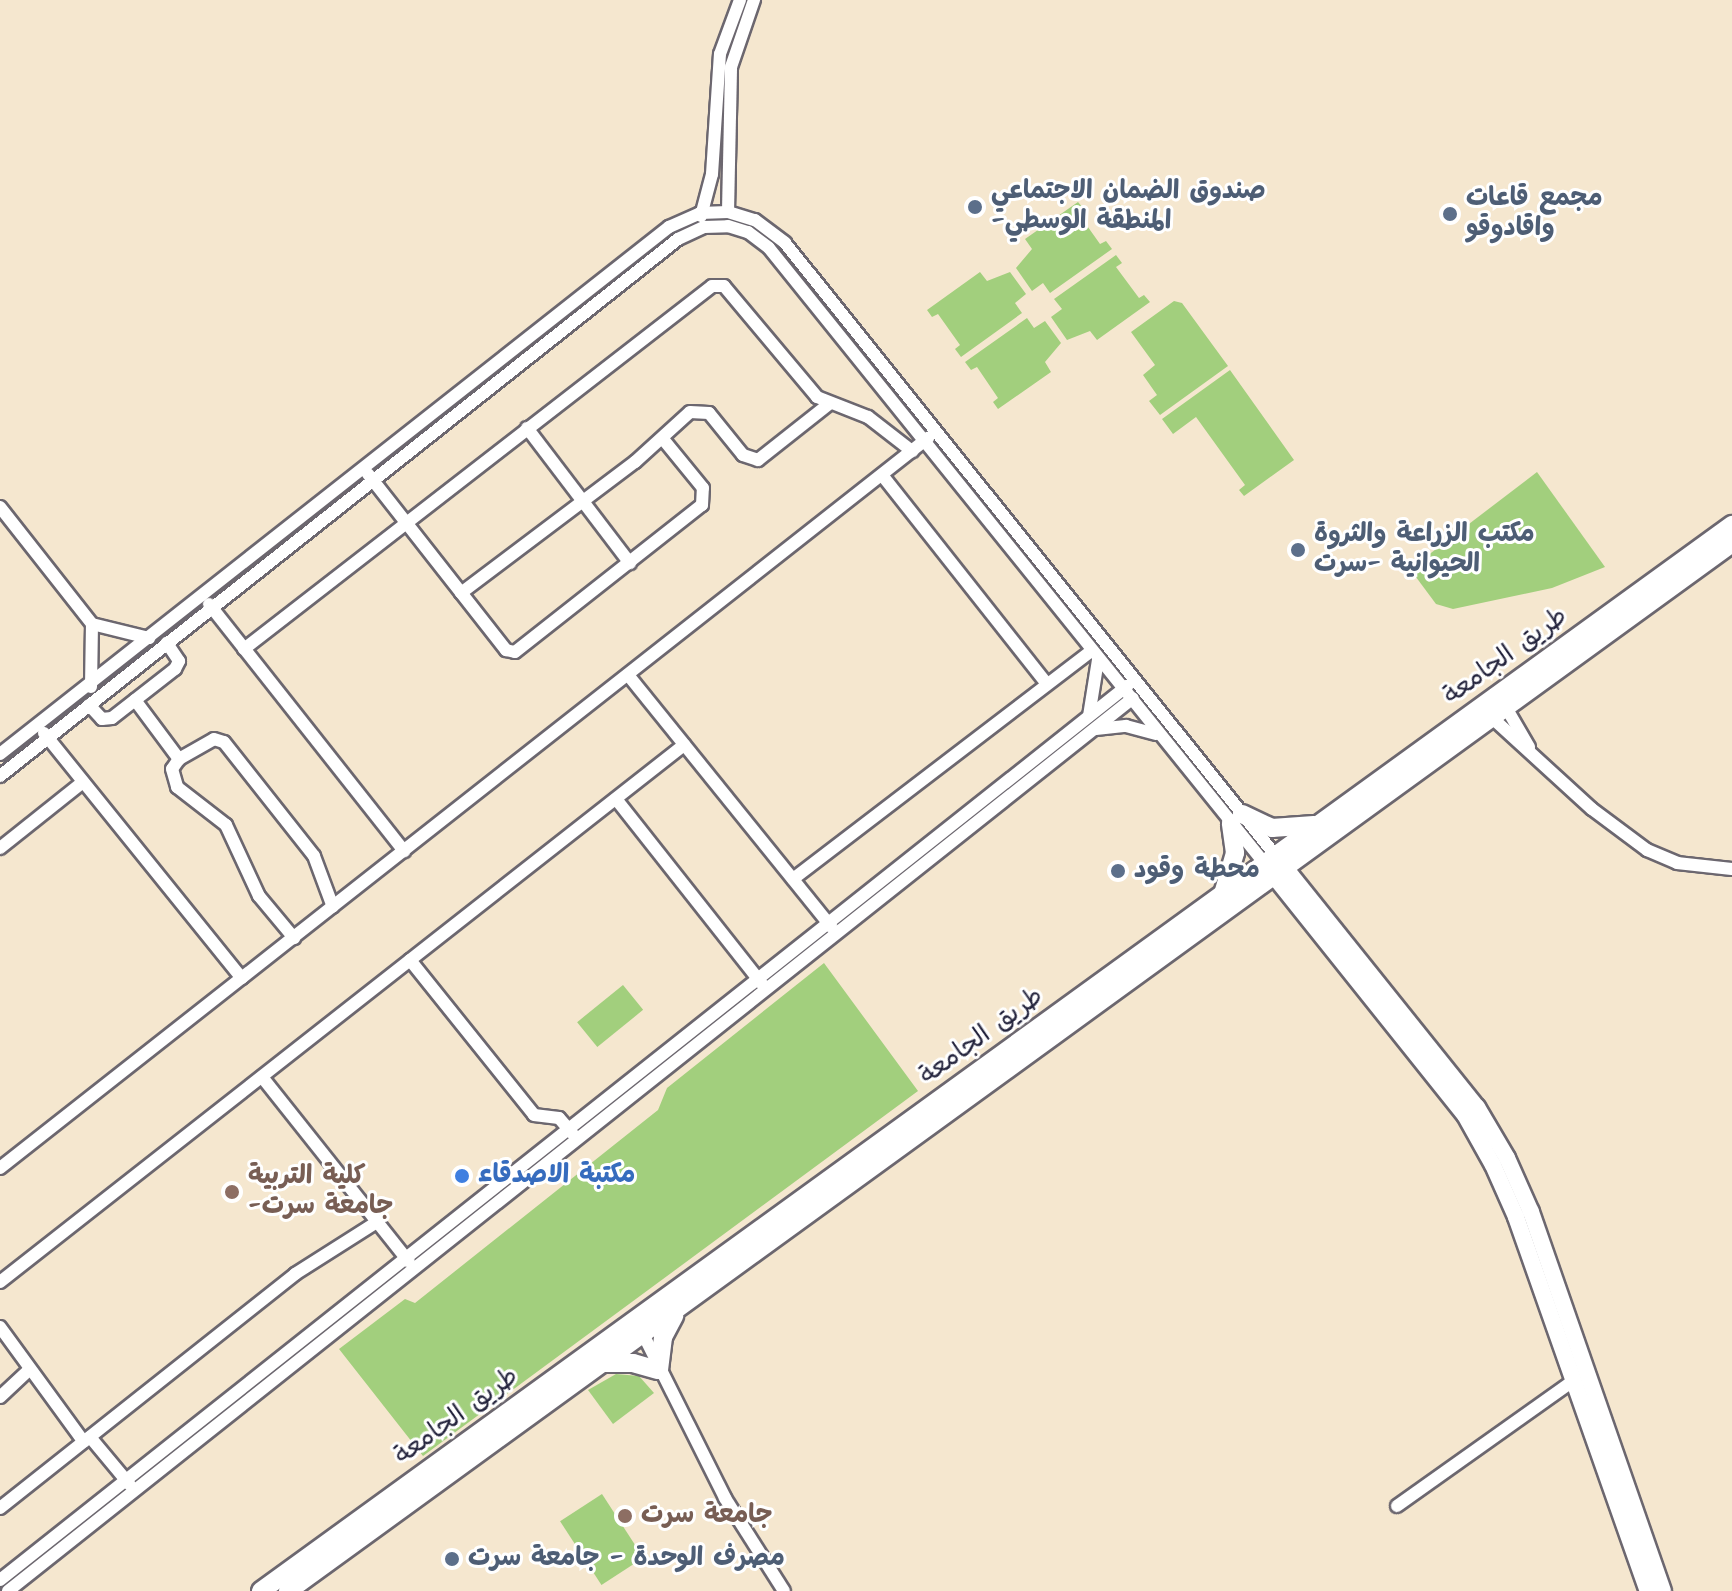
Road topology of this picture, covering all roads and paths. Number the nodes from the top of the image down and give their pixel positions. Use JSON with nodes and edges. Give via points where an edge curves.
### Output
{"nodes":[{"id":1,"x":740,"y":0,"type":"edge"},
{"id":2,"x":754,"y":0,"type":"edge"},
{"id":3,"x":728,"y":212,"type":"junction"},
{"id":4,"x":700,"y":213,"type":"junction"},
{"id":5,"x":755,"y":220,"type":"junction"},
{"id":6,"x":704,"y":227,"type":"junction"},
{"id":7,"x":748,"y":232,"type":"junction"},
{"id":8,"x":829,"y":404,"type":"junction"},
{"id":9,"x":527,"y":428,"type":"junction"},
{"id":10,"x":929,"y":437,"type":"junction"},
{"id":11,"x":663,"y":439,"type":"junction"},
{"id":12,"x":912,"y":451,"type":"junction"},
{"id":13,"x":362,"y":467,"type":"junction"},
{"id":14,"x":882,"y":475,"type":"junction"},
{"id":15,"x":372,"y":480,"type":"junction"},
{"id":16,"x":582,"y":499,"type":"junction"},
{"id":17,"x":0,"y":507,"type":"edge"},
{"id":18,"x":406,"y":523,"type":"junction"},
{"id":19,"x":1732,"y":525,"type":"edge"},
{"id":20,"x":1732,"y":543,"type":"edge"},
{"id":21,"x":630,"y":563,"type":"junction"},
{"id":22,"x":461,"y":593,"type":"junction"},
{"id":23,"x":202,"y":595,"type":"junction"},
{"id":24,"x":212,"y":608,"type":"junction"},
{"id":25,"x":92,"y":624,"type":"junction"},
{"id":26,"x":148,"y":637,"type":"junction"},
{"id":27,"x":163,"y":646,"type":"junction"},
{"id":28,"x":244,"y":649,"type":"junction"},
{"id":29,"x":1094,"y":656,"type":"junction"},
{"id":30,"x":628,"y":675,"type":"junction"},
{"id":31,"x":1046,"y":683,"type":"junction"},
{"id":32,"x":88,"y":684,"type":"junction"},
{"id":33,"x":1131,"y":691,"type":"junction"},
{"id":34,"x":135,"y":700,"type":"junction"},
{"id":35,"x":94,"y":701,"type":"junction"},
{"id":36,"x":1494,"y":706,"type":"junction"},
{"id":37,"x":1089,"y":716,"type":"junction"},
{"id":38,"x":37,"y":724,"type":"junction"},
{"id":39,"x":1093,"y":729,"type":"junction"},
{"id":40,"x":1158,"y":735,"type":"junction"},
{"id":41,"x":48,"y":737,"type":"junction"},
{"id":42,"x":684,"y":745,"type":"junction"},
{"id":43,"x":0,"y":754,"type":"edge"},
{"id":44,"x":179,"y":759,"type":"junction"},
{"id":45,"x":0,"y":776,"type":"edge"},
{"id":46,"x":83,"y":782,"type":"junction"},
{"id":47,"x":616,"y":799,"type":"junction"},
{"id":48,"x":1236,"y":818,"type":"junction"},
{"id":49,"x":1320,"y":824,"type":"junction"},
{"id":50,"x":0,"y":848,"type":"edge"},
{"id":51,"x":404,"y":851,"type":"junction"},
{"id":52,"x":1275,"y":866,"type":"junction"},
{"id":53,"x":1732,"y":869,"type":"edge"},
{"id":54,"x":793,"y":879,"type":"junction"},
{"id":55,"x":1223,"y":895,"type":"junction"},
{"id":56,"x":333,"y":907,"type":"junction"},
{"id":57,"x":832,"y":928,"type":"junction"},
{"id":58,"x":294,"y":938,"type":"junction"},
{"id":59,"x":410,"y":960,"type":"junction"},
{"id":60,"x":1145,"y":961,"type":"junction"},
{"id":61,"x":242,"y":978,"type":"junction"},
{"id":62,"x":762,"y":984,"type":"junction"},
{"id":63,"x":262,"y":1077,"type":"junction"},
{"id":64,"x":914,"y":1128,"type":"junction"},
{"id":65,"x":573,"y":1134,"type":"junction"},
{"id":66,"x":0,"y":1168,"type":"edge"},
{"id":67,"x":377,"y":1222,"type":"junction"},
{"id":68,"x":410,"y":1263,"type":"junction"},
{"id":69,"x":2,"y":1278,"type":"edge"},
{"id":70,"x":679,"y":1308,"type":"junction"},
{"id":71,"x":0,"y":1327,"type":"edge"},
{"id":72,"x":636,"y":1330,"type":"junction"},
{"id":73,"x":603,"y":1363,"type":"junction"},
{"id":74,"x":29,"y":1370,"type":"junction"},
{"id":75,"x":660,"y":1373,"type":"junction"},
{"id":76,"x":1574,"y":1380,"type":"junction"},
{"id":77,"x":0,"y":1397,"type":"edge"},
{"id":78,"x":87,"y":1439,"type":"junction"},
{"id":79,"x":130,"y":1485,"type":"junction"},
{"id":80,"x":1397,"y":1506,"type":"dead end"},
{"id":81,"x":0,"y":1508,"type":"edge"},
{"id":82,"x":0,"y":1580,"type":"edge"},
{"id":83,"x":8,"y":1591,"type":"edge"},
{"id":84,"x":261,"y":1591,"type":"edge"},
{"id":85,"x":288,"y":1591,"type":"edge"},
{"id":86,"x":784,"y":1591,"type":"edge"},
{"id":87,"x":1648,"y":1591,"type":"edge"},
{"id":88,"x":1663,"y":1591,"type":"edge"}],
"edges":[{"from":1,"to":4,"type":"street","via":[[720,54],[712,174]]},
{"from":2,"to":3,"type":"street","via":[[731,67]]},
{"from":3,"to":4,"type":"street"},
{"from":3,"to":5,"type":"street"},
{"from":4,"to":6,"type":"street"},
{"from":4,"to":13,"type":"street","via":[[669,227]]},
{"from":5,"to":7,"type":"street"},
{"from":5,"to":10,"type":"street","via":[[785,243]]},
{"from":6,"to":7,"type":"street"},
{"from":6,"to":15,"type":"street","via":[[678,239]]},
{"from":7,"to":10,"type":"street","via":[[769,248]]},
{"from":8,"to":9,"type":"street","via":[[812,393],[719,284]]},
{"from":8,"to":11,"type":"street","via":[[758,460],[743,455],[701,410],[690,412]]},
{"from":8,"to":12,"type":"street","via":[[868,417]]},
{"from":9,"to":16,"type":"street"},
{"from":9,"to":18,"type":"street"},
{"from":10,"to":12,"type":"street"},
{"from":10,"to":29,"type":"street"},
{"from":10,"to":33,"type":"street"},
{"from":11,"to":16,"type":"street"},
{"from":11,"to":21,"type":"street","via":[[703,488],[705,499]]},
{"from":12,"to":14,"type":"street"},
{"from":13,"to":15,"type":"street"},
{"from":13,"to":23,"type":"street"},
{"from":14,"to":30,"type":"street"},
{"from":14,"to":31,"type":"street"},
{"from":15,"to":18,"type":"street"},
{"from":15,"to":24,"type":"street"},
{"from":16,"to":21,"type":"street"},
{"from":16,"to":22,"type":"street"},
{"from":17,"to":25,"type":"street"},
{"from":18,"to":22,"type":"street"},
{"from":18,"to":28,"type":"street"},
{"from":19,"to":36,"type":"highway","name":"طريق الجامعة"},
{"from":20,"to":36,"type":"highway","name":"طريق الجامعة"},
{"from":21,"to":22,"type":"street","via":[[515,652],[506,650]]},
{"from":23,"to":24,"type":"street"},
{"from":23,"to":26,"type":"street"},
{"from":24,"to":27,"type":"street"},
{"from":24,"to":28,"type":"street"},
{"from":25,"to":26,"type":"street"},
{"from":25,"to":32,"type":"street"},
{"from":26,"to":27,"type":"street"},
{"from":26,"to":32,"type":"street"},
{"from":27,"to":34,"type":"street","via":[[178,665]]},
{"from":27,"to":35,"type":"street"},
{"from":28,"to":51,"type":"street"},
{"from":29,"to":31,"type":"street"},
{"from":29,"to":33,"type":"street"},
{"from":29,"to":37,"type":"street"},
{"from":30,"to":42,"type":"street"},
{"from":30,"to":51,"type":"street"},
{"from":31,"to":54,"type":"street"},
{"from":32,"to":35,"type":"street"},
{"from":32,"to":38,"type":"street"},
{"from":33,"to":37,"type":"street"},
{"from":33,"to":39,"type":"street"},
{"from":33,"to":40,"type":"street"},
{"from":33,"to":48,"type":"street"},
{"from":34,"to":35,"type":"street","via":[[107,719]]},
{"from":34,"to":44,"type":"street"},
{"from":35,"to":41,"type":"street"},
{"from":36,"to":49,"type":"highway","name":"طريق الجامعة"},
{"from":36,"to":52,"type":"highway","name":"طريق الجامعة"},
{"from":36,"to":53,"type":"street","via":[[1536,760],[1647,850],[1699,868]]},
{"from":37,"to":57,"type":"street"},
{"from":38,"to":41,"type":"street"},
{"from":38,"to":43,"type":"street"},
{"from":39,"to":40,"type":"street","via":[[1126,726]]},
{"from":39,"to":57,"type":"street"},
{"from":40,"to":48,"type":"street"},
{"from":41,"to":45,"type":"street"},
{"from":41,"to":46,"type":"street"},
{"from":42,"to":47,"type":"street"},
{"from":42,"to":54,"type":"street"},
{"from":44,"to":56,"type":"street","via":[[214,739],[224,742],[314,856]]},
{"from":44,"to":58,"type":"street","via":[[172,769],[177,787],[226,825],[259,896]]},
{"from":46,"to":50,"type":"street"},
{"from":46,"to":61,"type":"street"},
{"from":47,"to":59,"type":"street"},
{"from":47,"to":62,"type":"street"},
{"from":48,"to":49,"type":"highway","via":[[1272,828]]},
{"from":48,"to":52,"type":"street"},
{"from":48,"to":55,"type":"highway","via":[[1234,865]]},
{"from":49,"to":52,"type":"highway","name":"طريق الجامعة"},
{"from":51,"to":56,"type":"street"},
{"from":52,"to":55,"type":"highway","name":"طريق الجامعة"},
{"from":52,"to":60,"type":"highway","name":"طريق الجامعة"},
{"from":52,"to":76,"type":"main road","via":[[1465,1115],[1505,1191]]},
{"from":52,"to":88,"type":"main road","via":[[1477,1107],[1507,1158],[1531,1212]]},
{"from":54,"to":57,"type":"street"},
{"from":55,"to":60,"type":"highway","name":"طريق الجامعة"},
{"from":56,"to":58,"type":"street"},
{"from":57,"to":62,"type":"street"},
{"from":58,"to":61,"type":"street"},
{"from":59,"to":63,"type":"street"},
{"from":59,"to":65,"type":"street","via":[[534,1115],[559,1118]]},
{"from":60,"to":64,"type":"highway","name":"طريق الجامعة"},
{"from":61,"to":66,"type":"street"},
{"from":62,"to":65,"type":"street"},
{"from":63,"to":67,"type":"street"},
{"from":63,"to":69,"type":"street"},
{"from":64,"to":70,"type":"highway","name":"طريق الجامعة"},
{"from":64,"to":72,"type":"highway","name":"طريق الجامعة"},
{"from":65,"to":68,"type":"street"},
{"from":67,"to":68,"type":"street"},
{"from":67,"to":78,"type":"street","via":[[295,1274]]},
{"from":68,"to":79,"type":"street"},
{"from":70,"to":72,"type":"highway","name":"طريق الجامعة"},
{"from":70,"to":75,"type":"highway","via":[[663,1337]]},
{"from":71,"to":74,"type":"street"},
{"from":72,"to":73,"type":"highway","name":"طريق الجامعة"},
{"from":72,"to":75,"type":"street"},
{"from":72,"to":84,"type":"highway","name":"طريق الجامعة"},
{"from":73,"to":75,"type":"highway","via":[[633,1363]]},
{"from":73,"to":85,"type":"highway","name":"طريق الجامعة"},
{"from":74,"to":77,"type":"street"},
{"from":74,"to":78,"type":"street"},
{"from":75,"to":86,"type":"street","via":[[725,1498]]},
{"from":76,"to":80,"type":"street"},
{"from":76,"to":87,"type":"main road"},
{"from":78,"to":79,"type":"street"},
{"from":78,"to":81,"type":"street"},
{"from":79,"to":82,"type":"street"},
{"from":79,"to":83,"type":"street"}]}
